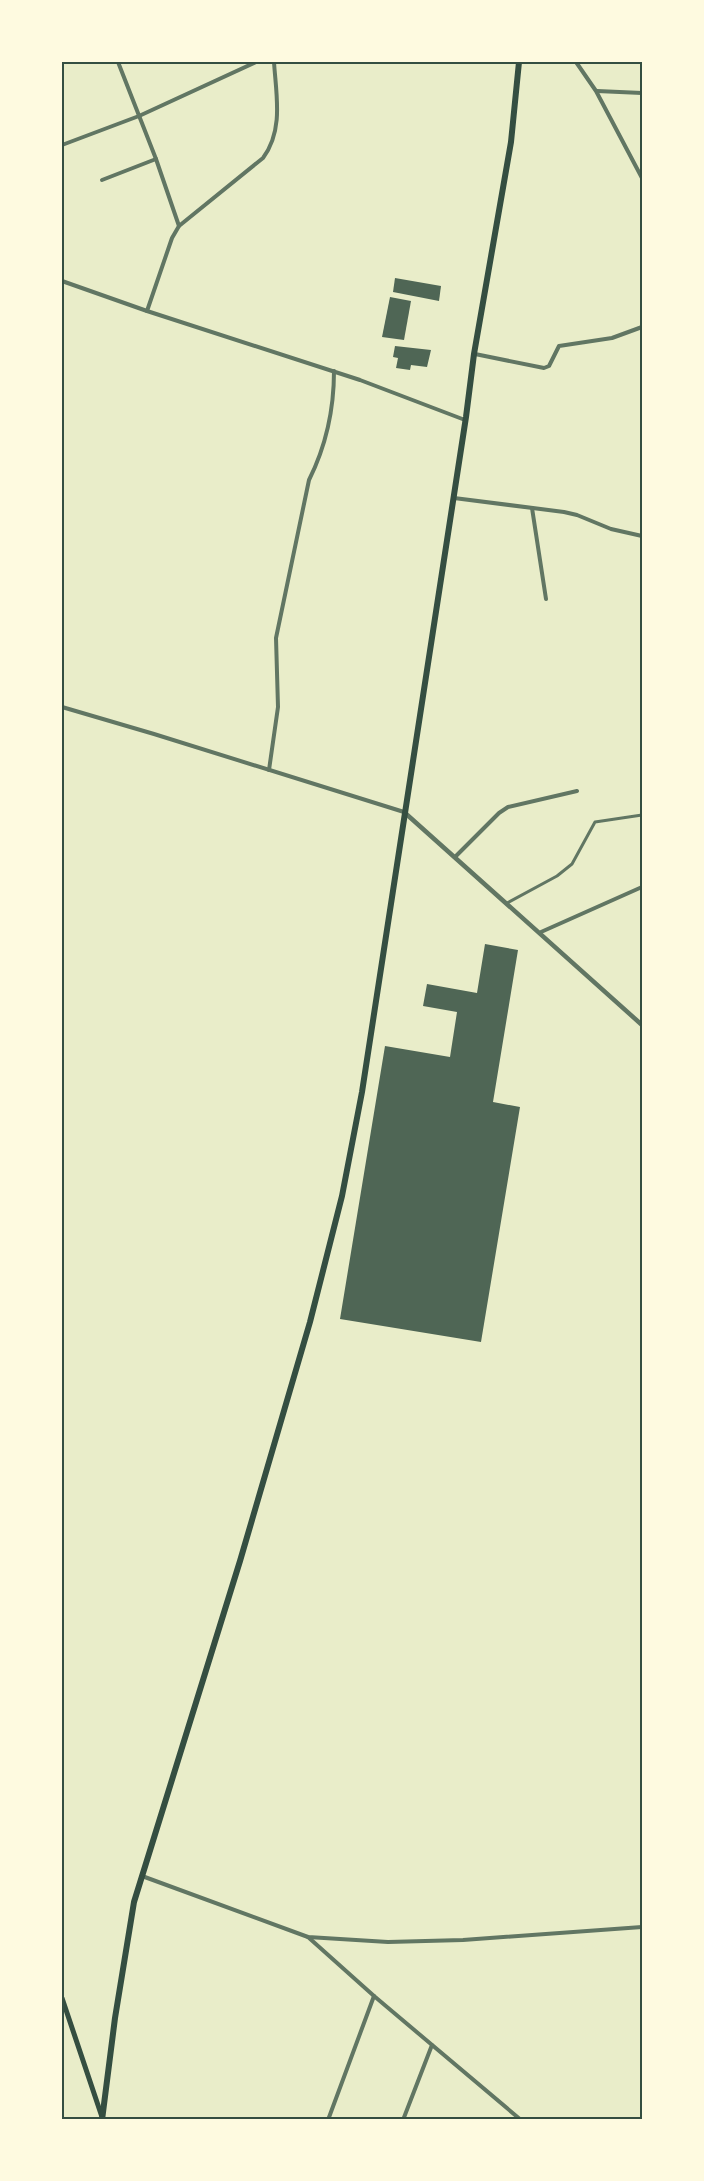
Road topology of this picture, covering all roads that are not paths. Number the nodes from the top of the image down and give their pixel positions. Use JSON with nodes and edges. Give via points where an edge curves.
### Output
{"nodes":[{"id":1,"x":118,"y":62,"type":"edge"},
{"id":2,"x":256,"y":62,"type":"edge"},
{"id":3,"x":274,"y":62,"type":"edge"},
{"id":4,"x":519,"y":62,"type":"edge"},
{"id":5,"x":576,"y":62,"type":"edge"},
{"id":6,"x":596,"y":91,"type":"junction"},
{"id":7,"x":642,"y":93,"type":"edge"},
{"id":8,"x":139,"y":116,"type":"junction"},
{"id":9,"x":62,"y":145,"type":"edge"},
{"id":10,"x":156,"y":159,"type":"junction"},
{"id":11,"x":642,"y":178,"type":"edge"},
{"id":12,"x":102,"y":180,"type":"dead end"},
{"id":13,"x":179,"y":226,"type":"junction"},
{"id":14,"x":62,"y":281,"type":"edge"},
{"id":15,"x":147,"y":311,"type":"junction"},
{"id":16,"x":642,"y":327,"type":"edge"},
{"id":17,"x":474,"y":354,"type":"junction"},
{"id":18,"x":334,"y":371,"type":"junction"},
{"id":19,"x":466,"y":421,"type":"junction"},
{"id":20,"x":453,"y":498,"type":"junction"},
{"id":21,"x":532,"y":508,"type":"junction"},
{"id":22,"x":642,"y":536,"type":"edge"},
{"id":23,"x":546,"y":599,"type":"dead end"},
{"id":24,"x":62,"y":707,"type":"edge"},
{"id":25,"x":642,"y":726,"type":"edge"},
{"id":26,"x":642,"y":737,"type":"edge"},
{"id":27,"x":269,"y":770,"type":"junction"},
{"id":28,"x":577,"y":791,"type":"dead end"},
{"id":29,"x":404,"y":812,"type":"junction"},
{"id":30,"x":642,"y":815,"type":"edge"},
{"id":31,"x":455,"y":857,"type":"junction"},
{"id":32,"x":642,"y":887,"type":"edge"},
{"id":33,"x":506,"y":903,"type":"junction"},
{"id":34,"x":541,"y":932,"type":"junction"},
{"id":35,"x":642,"y":1025,"type":"edge"},
{"id":36,"x":142,"y":1876,"type":"junction"},
{"id":37,"x":642,"y":1927,"type":"edge"},
{"id":38,"x":308,"y":1937,"type":"junction"},
{"id":39,"x":374,"y":1996,"type":"junction"},
{"id":40,"x":62,"y":1998,"type":"edge"},
{"id":41,"x":432,"y":2044,"type":"junction"},
{"id":42,"x":102,"y":2118,"type":"edge"},
{"id":43,"x":328,"y":2120,"type":"edge"},
{"id":44,"x":403,"y":2120,"type":"edge"},
{"id":45,"x":522,"y":2120,"type":"edge"}],
"edges":[{"from":1,"to":8,"type":"street"},
{"from":2,"to":8,"type":"street"},
{"from":3,"to":13,"type":"street","via":[[277,123],[269,151]]},
{"from":4,"to":17,"type":"main road","via":[[511,142]]},
{"from":5,"to":6,"type":"street"},
{"from":6,"to":7,"type":"street"},
{"from":6,"to":11,"type":"street"},
{"from":8,"to":9,"type":"street"},
{"from":8,"to":10,"type":"street"},
{"from":10,"to":12,"type":"street"},
{"from":10,"to":13,"type":"street"},
{"from":13,"to":15,"type":"street"},
{"from":14,"to":15,"type":"street"},
{"from":15,"to":18,"type":"street"},
{"from":16,"to":17,"type":"street","via":[[599,341],[559,346],[549,366],[544,368]]},
{"from":17,"to":19,"type":"main road"},
{"from":18,"to":19,"type":"street"},
{"from":18,"to":27,"type":"street","via":[[334,398],[320,457],[309,480],[276,638],[278,707]]},
{"from":19,"to":20,"type":"main road"},
{"from":20,"to":21,"type":"street"},
{"from":20,"to":29,"type":"main road"},
{"from":21,"to":22,"type":"street","via":[[577,514],[611,529]]},
{"from":21,"to":23,"type":"street"},
{"from":24,"to":27,"type":"street"},
{"from":25,"to":26,"type":"street"},
{"from":27,"to":29,"type":"street"},
{"from":28,"to":31,"type":"street","via":[[508,807]]},
{"from":29,"to":31,"type":"street"},
{"from":29,"to":36,"type":"main road","via":[[362,1092],[342,1196],[257,1504]]},
{"from":30,"to":33,"type":"street","via":[[595,822],[572,864]]},
{"from":31,"to":33,"type":"street"},
{"from":32,"to":34,"type":"street"},
{"from":33,"to":34,"type":"street"},
{"from":34,"to":35,"type":"street"},
{"from":36,"to":38,"type":"street"},
{"from":36,"to":42,"type":"main road","via":[[129,1926]]},
{"from":37,"to":38,"type":"street","via":[[463,1940],[388,1942]]},
{"from":38,"to":39,"type":"street"},
{"from":39,"to":41,"type":"street"},
{"from":39,"to":43,"type":"street"},
{"from":40,"to":42,"type":"main road"},
{"from":41,"to":44,"type":"street"},
{"from":41,"to":45,"type":"street"}]}
